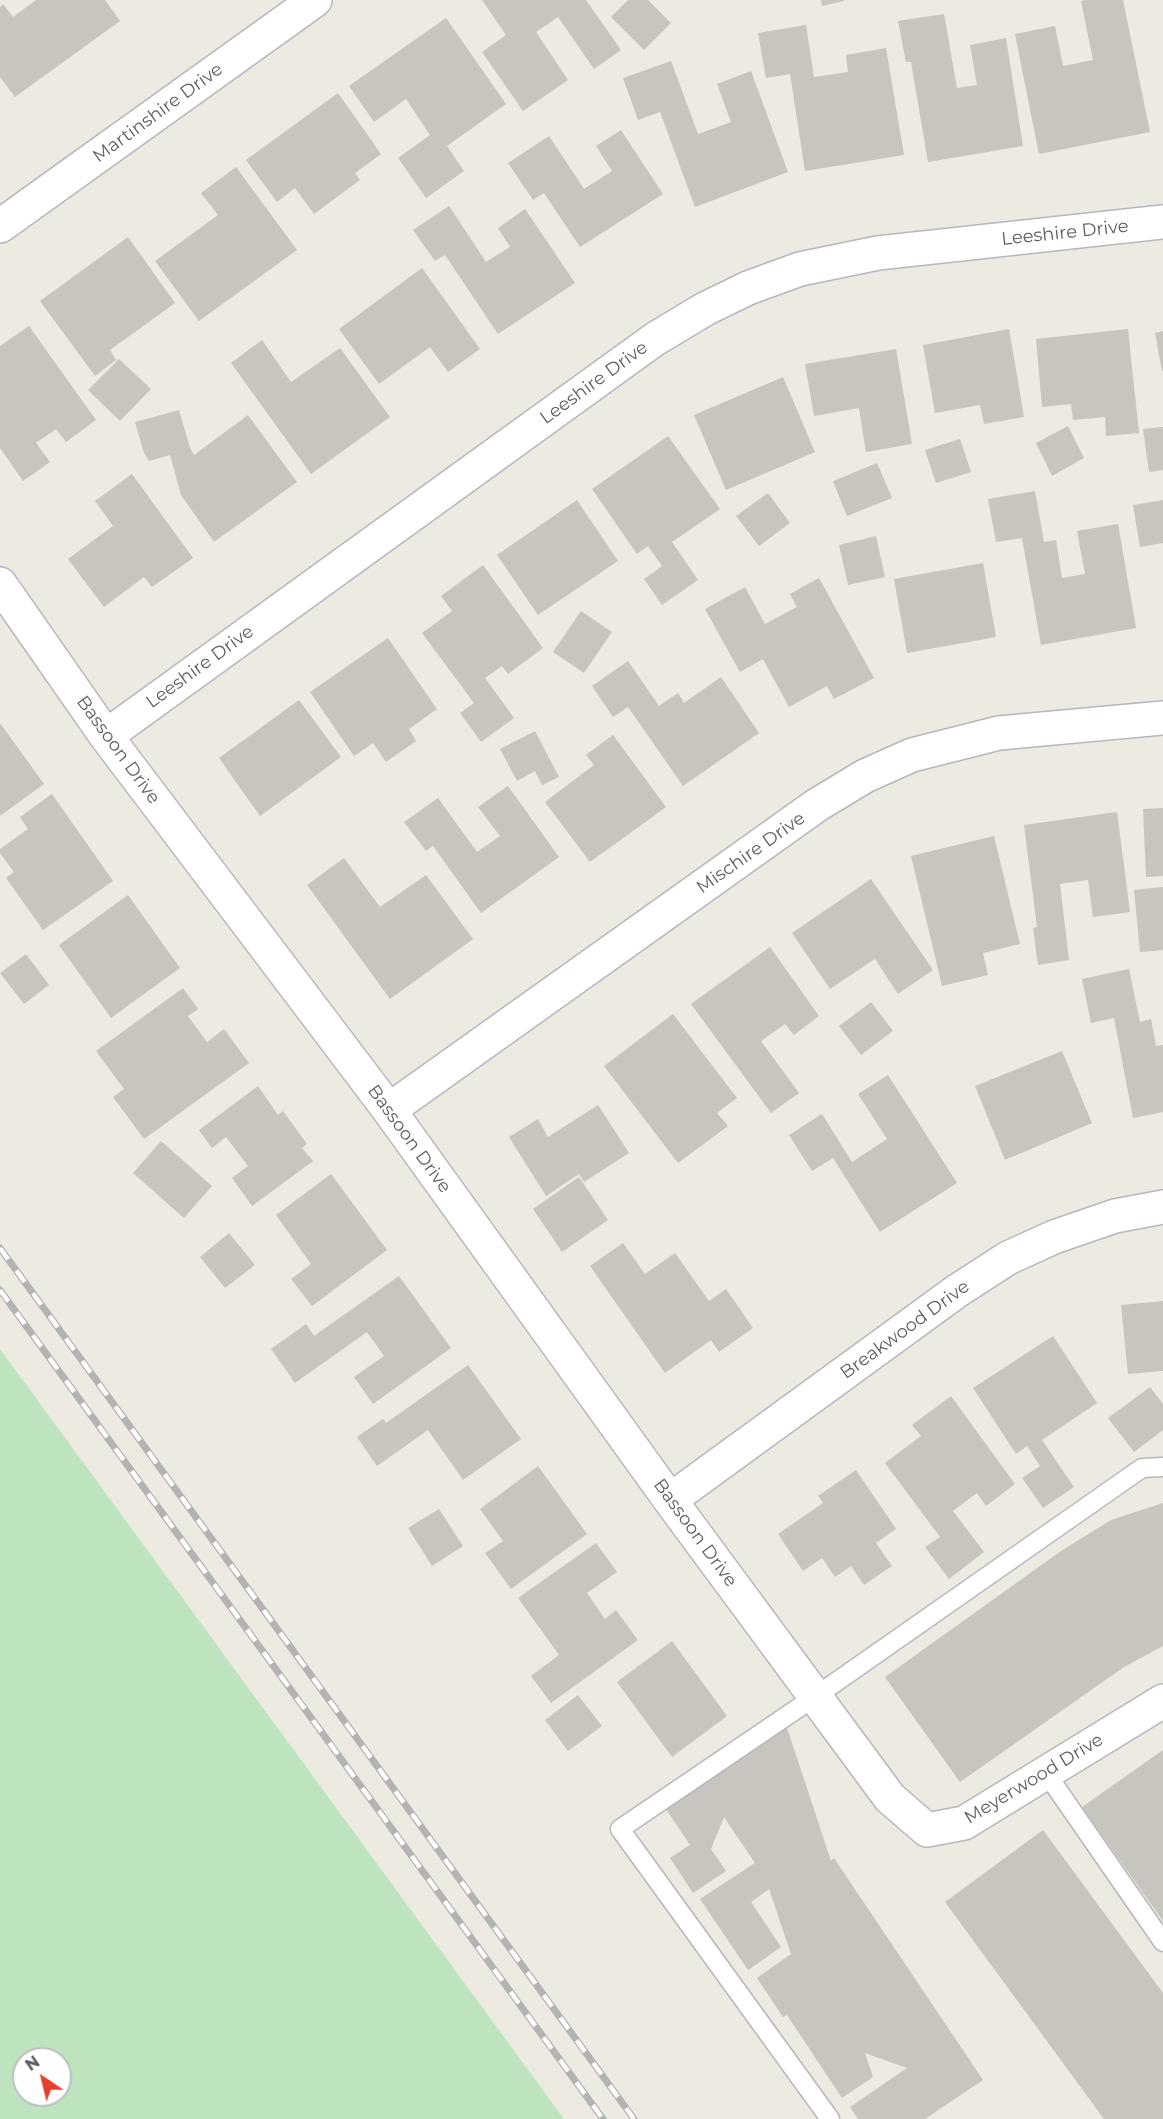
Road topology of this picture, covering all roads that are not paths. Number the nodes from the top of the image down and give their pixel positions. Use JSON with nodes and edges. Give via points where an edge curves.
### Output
{"nodes":[{"id":1,"x":315,"y":0,"type":"edge"},
{"id":2,"x":1163,"y":222,"type":"edge"},
{"id":3,"x":0,"y":226,"type":"edge"},
{"id":4,"x":0,"y":584,"type":"edge"},
{"id":5,"x":1163,"y":718,"type":"edge"},
{"id":6,"x":106,"y":736,"type":"junction"},
{"id":7,"x":389,"y":1110,"type":"junction"},
{"id":8,"x":1163,"y":1207,"type":"edge"},
{"id":9,"x":1163,"y":1467,"type":"edge"},
{"id":10,"x":670,"y":1500,"type":"junction"},
{"id":11,"x":816,"y":1696,"type":"junction"},
{"id":12,"x":1163,"y":1701,"type":"edge"},
{"id":13,"x":1046,"y":1773,"type":"junction"},
{"id":14,"x":1163,"y":1942,"type":"edge"},
{"id":15,"x":830,"y":2119,"type":"edge"}],
"edges":[{"from":1,"to":3,"type":"street","name":"Martinshire Drive"},
{"from":2,"to":6,"type":"street","name":"Leeshire Drive","via":[[878,253],[800,269],[748,288],[655,339]]},
{"from":4,"to":6,"type":"street","name":"Bassoon Drive"},
{"from":5,"to":7,"type":"street","name":"Mischire Drive","via":[[999,733],[912,755],[865,776]]},
{"from":6,"to":7,"type":"street","name":"Bassoon Drive"},
{"from":7,"to":10,"type":"street","name":"Bassoon Drive"},
{"from":8,"to":10,"type":"street","name":"Breakwood Drive","via":[[1084,1226],[1008,1258]]},
{"from":9,"to":11,"type":"lane","via":[[1142,1468]]},
{"from":10,"to":11,"type":"street","name":"Bassoon Drive"},
{"from":11,"to":13,"type":"street","name":"Meyerwood Drive","via":[[890,1798],[927,1830],[964,1823]]},
{"from":11,"to":15,"type":"lane","via":[[620,1829]]},
{"from":12,"to":13,"type":"street","name":"Meyerwood Drive"},
{"from":13,"to":14,"type":"lane"}]}
